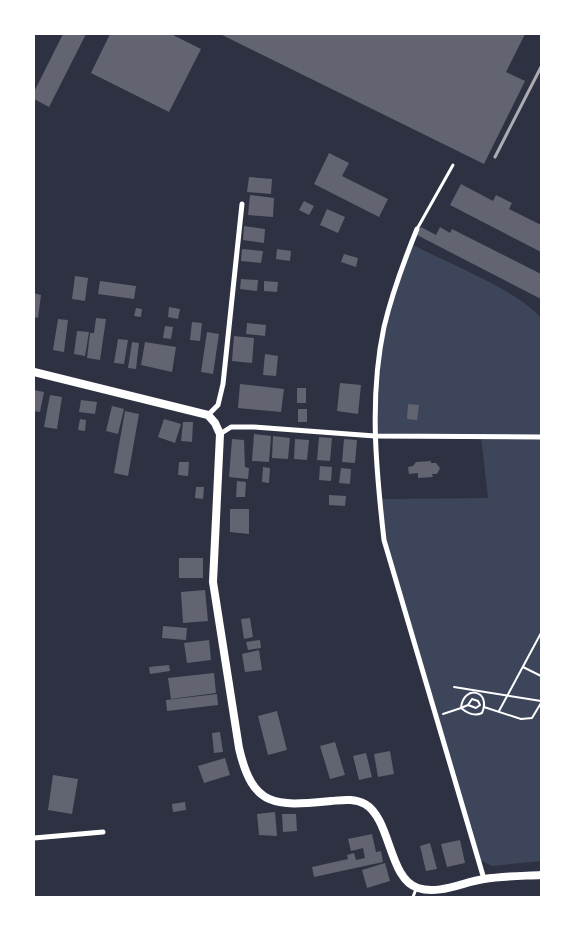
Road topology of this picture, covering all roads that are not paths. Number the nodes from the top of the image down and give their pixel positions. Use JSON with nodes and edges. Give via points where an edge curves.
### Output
{"nodes":[{"id":1,"x":453,"y":164,"type":"dead end"},
{"id":2,"x":242,"y":204,"type":"dead end"},
{"id":3,"x":417,"y":229,"type":"joint"},
{"id":4,"x":34,"y":372,"type":"edge"},
{"id":5,"x":208,"y":415,"type":"junction"},
{"id":6,"x":220,"y":434,"type":"junction"},
{"id":7,"x":375,"y":436,"type":"junction"},
{"id":8,"x":541,"y":437,"type":"edge"},
{"id":9,"x":103,"y":832,"type":"dead end"},
{"id":10,"x":34,"y":838,"type":"edge"},
{"id":11,"x":541,"y":875,"type":"edge"},
{"id":12,"x":484,"y":879,"type":"junction"},
{"id":13,"x":416,"y":888,"type":"junction"},
{"id":14,"x":413,"y":897,"type":"edge"}],
"edges":[{"from":1,"to":3,"type":"lane"},
{"from":2,"to":5,"type":"street","via":[[223,384],[218,405]]},
{"from":3,"to":7,"type":"street","via":[[400,270],[384,327]]},
{"from":4,"to":5,"type":"street"},
{"from":5,"to":6,"type":"street"},
{"from":6,"to":7,"type":"street","via":[[231,427],[254,427]]},
{"from":6,"to":13,"type":"street","via":[[213,582],[244,771],[257,793],[275,801],[301,804],[354,800],[365,804],[377,816],[404,878]]},
{"from":7,"to":8,"type":"street"},
{"from":7,"to":12,"type":"street","via":[[384,540]]},
{"from":9,"to":10,"type":"street"},
{"from":11,"to":12,"type":"street"},
{"from":12,"to":13,"type":"street","via":[[434,890]]},
{"from":13,"to":14,"type":"lane"}]}
